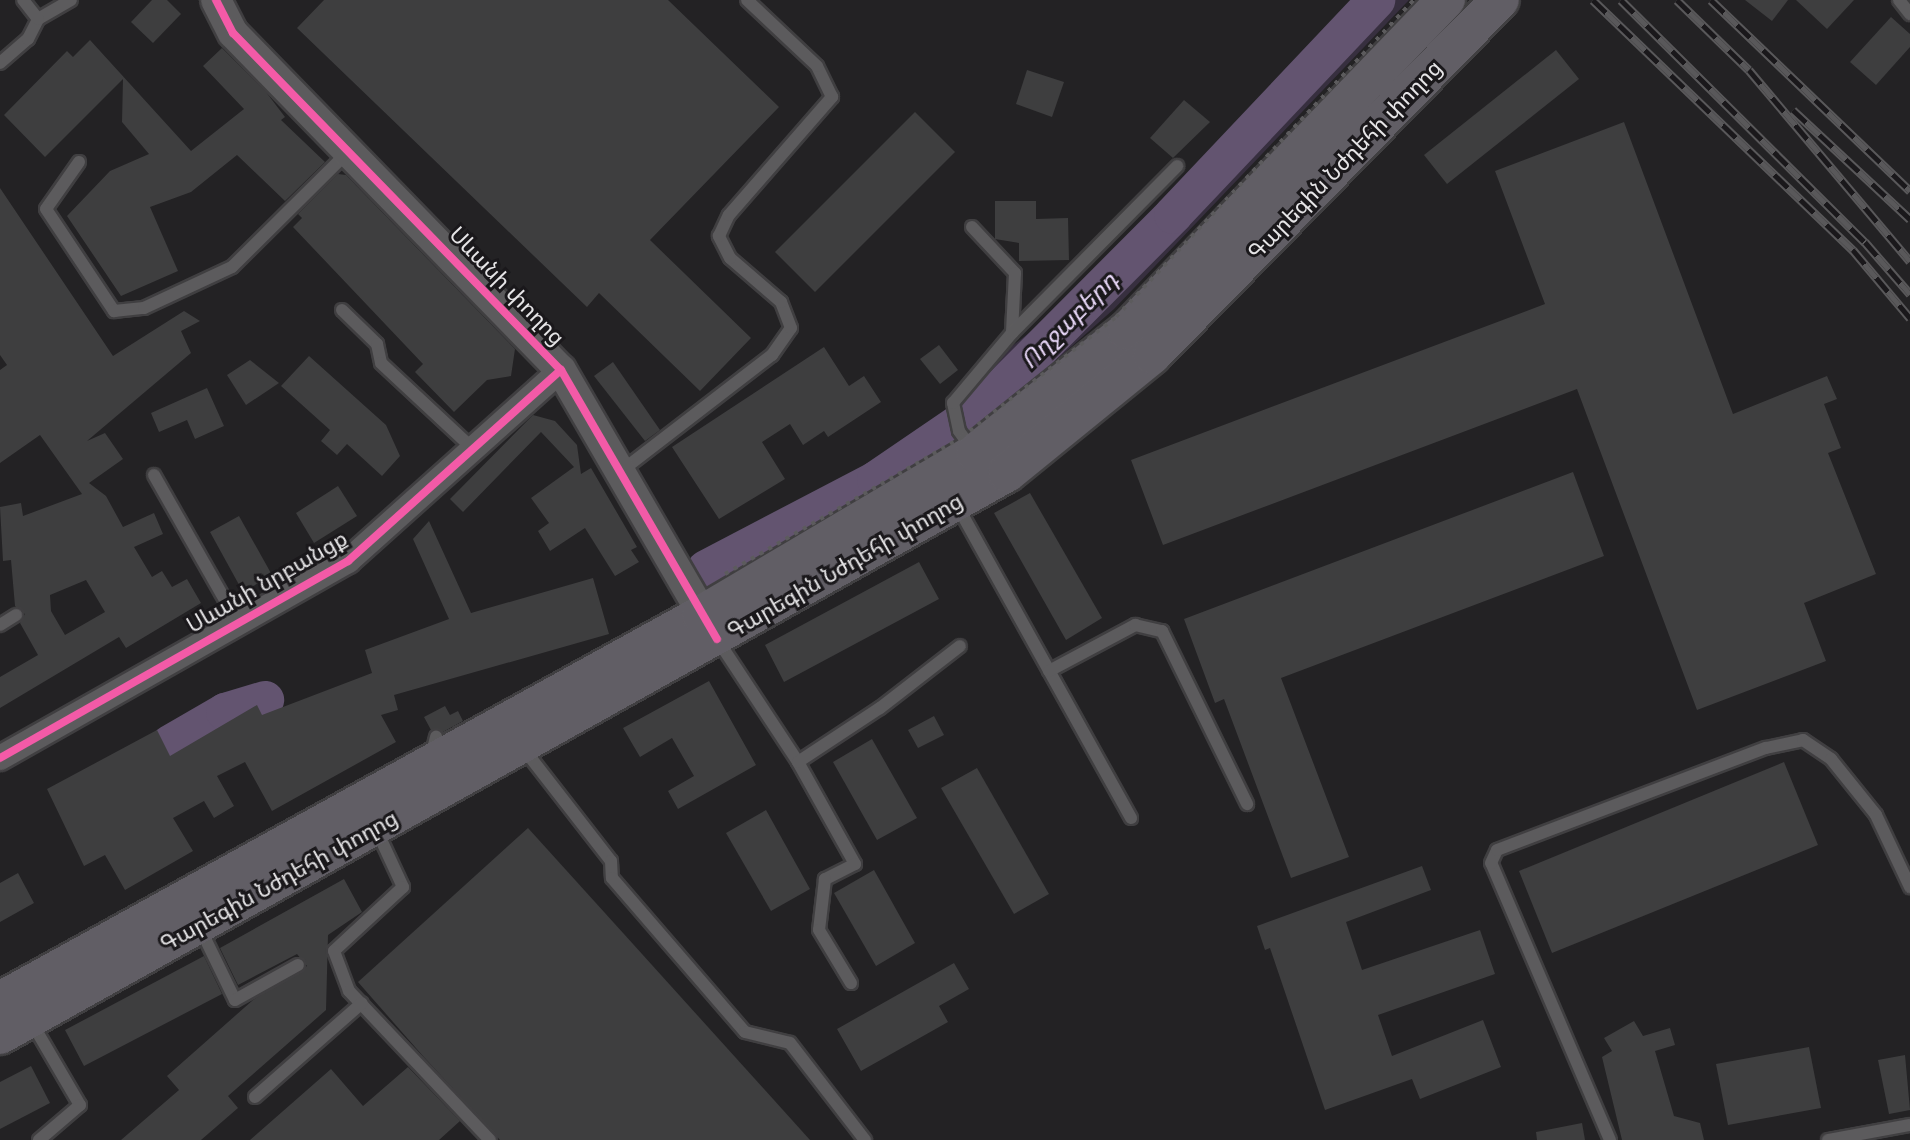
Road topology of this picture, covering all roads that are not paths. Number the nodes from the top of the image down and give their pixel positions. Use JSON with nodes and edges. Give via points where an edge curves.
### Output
{"nodes":[{"id":1,"x":23,"y":0,"type":"edge"},
{"id":2,"x":71,"y":0,"type":"edge"},
{"id":3,"x":216,"y":0,"type":"edge"},
{"id":4,"x":747,"y":0,"type":"edge"},
{"id":5,"x":1446,"y":0,"type":"edge"},
{"id":6,"x":1500,"y":0,"type":"edge"},
{"id":7,"x":1899,"y":0,"type":"edge"},
{"id":8,"x":1910,"y":14,"type":"edge"},
{"id":9,"x":38,"y":19,"type":"junction"},
{"id":10,"x":0,"y":63,"type":"edge"},
{"id":11,"x":351,"y":149,"type":"junction"},
{"id":12,"x":79,"y":162,"type":"dead end"},
{"id":13,"x":1177,"y":166,"type":"dead end"},
{"id":14,"x":972,"y":227,"type":"dead end"},
{"id":15,"x":342,"y":310,"type":"dead end"},
{"id":16,"x":1012,"y":333,"type":"junction"},
{"id":17,"x":1140,"y":343,"type":"junction"},
{"id":18,"x":561,"y":370,"type":"junction"},
{"id":19,"x":965,"y":440,"type":"junction"},
{"id":20,"x":471,"y":447,"type":"junction"},
{"id":21,"x":617,"y":474,"type":"junction"},
{"id":22,"x":154,"y":475,"type":"dead end"},
{"id":23,"x":948,"y":490,"type":"junction"},
{"id":24,"x":16,"y":615,"type":"dead end"},
{"id":25,"x":237,"y":621,"type":"junction"},
{"id":26,"x":0,"y":625,"type":"edge"},
{"id":27,"x":709,"y":627,"type":"junction"},
{"id":28,"x":960,"y":646,"type":"dead end"},
{"id":29,"x":1049,"y":671,"type":"junction"},
{"id":30,"x":494,"y":733,"type":"junction"},
{"id":31,"x":0,"y":758,"type":"edge"},
{"id":32,"x":798,"y":762,"type":"junction"},
{"id":33,"x":1247,"y":804,"type":"dead end"},
{"id":34,"x":1131,"y":818,"type":"dead end"},
{"id":35,"x":375,"y":828,"type":"junction"},
{"id":36,"x":1910,"y":887,"type":"edge"},
{"id":37,"x":199,"y":925,"type":"junction"},
{"id":38,"x":298,"y":965,"type":"dead end"},
{"id":39,"x":851,"y":983,"type":"dead end"},
{"id":40,"x":362,"y":1003,"type":"junction"},
{"id":41,"x":10,"y":1018,"type":"edge"},
{"id":42,"x":255,"y":1097,"type":"dead end"},
{"id":43,"x":1910,"y":1125,"type":"edge"},
{"id":44,"x":39,"y":1140,"type":"edge"},
{"id":45,"x":490,"y":1140,"type":"edge"},
{"id":46,"x":865,"y":1140,"type":"edge"},
{"id":47,"x":1610,"y":1140,"type":"edge"},
{"id":48,"x":1828,"y":1140,"type":"edge"}],
"edges":[{"from":1,"to":9,"type":"lane"},
{"from":2,"to":9,"type":"lane"},
{"from":3,"to":11,"type":"street","name":"Սևանի փողոց","via":[[233,33]]},
{"from":4,"to":21,"type":"lane","via":[[817,66],[832,97],[729,215],[719,236],[730,258],[781,302],[791,328],[772,355]]},
{"from":5,"to":17,"type":"main road","name":"Գարեգին Նժդեհի փողոց"},
{"from":6,"to":17,"type":"main road","name":"Գարեգին Նժդեհի փողոց"},
{"from":7,"to":8,"type":"lane"},
{"from":9,"to":10,"type":"lane","via":[[28,39]]},
{"from":11,"to":12,"type":"lane","via":[[232,267],[144,308],[114,311],[46,209]]},
{"from":11,"to":18,"type":"street","name":"Սևանի փողոց"},
{"from":13,"to":16,"type":"lane"},
{"from":14,"to":16,"type":"lane","via":[[1015,273]]},
{"from":15,"to":20,"type":"lane","via":[[377,344],[381,363]]},
{"from":16,"to":19,"type":"lane","via":[[953,403]]},
{"from":17,"to":19,"type":"main road","name":"Գարեգին Նժդեհի փողոց"},
{"from":17,"to":23,"type":"main road","name":"Գարեգին Նժդեհի փողոց","via":[[1007,473]]},
{"from":18,"to":20,"type":"street","name":"Սևանի նրբանցք"},
{"from":18,"to":21,"type":"street","name":"Սևանի փողոց"},
{"from":19,"to":23,"type":"main road","name":"Գարեգին Նժդեհի փողոց"},
{"from":20,"to":25,"type":"street","name":"Սևանի նրբանցք","via":[[348,561]]},
{"from":21,"to":27,"type":"street","name":"Սևանի փողոց"},
{"from":22,"to":25,"type":"lane"},
{"from":23,"to":27,"type":"main road","name":"Գարեգին Նժդեհի փողոց"},
{"from":23,"to":29,"type":"lane"},
{"from":24,"to":26,"type":"lane"},
{"from":25,"to":31,"type":"street","name":"Սևանի նրբանցք"},
{"from":27,"to":30,"type":"main road","name":"Գարեգին Նժդեհի փողոց"},
{"from":27,"to":32,"type":"lane","name":"Սևանի փողոց"},
{"from":28,"to":32,"type":"lane"},
{"from":29,"to":33,"type":"lane","via":[[1135,625],[1162,631]]},
{"from":29,"to":34,"type":"lane"},
{"from":30,"to":35,"type":"main road","name":"Գարեգին Նժդեհի փողոց"},
{"from":30,"to":41,"type":"main road","name":"Գարեգին Նժդեհի փողոց","via":[[433,751]]},
{"from":30,"to":46,"type":"lane","via":[[611,861],[612,878],[745,1032],[790,1043]]},
{"from":32,"to":39,"type":"lane","name":"Սևանի փողոց","via":[[855,864],[825,879],[819,930]]},
{"from":35,"to":37,"type":"main road","name":"Գարեգին Նժդեհի փողոց"},
{"from":35,"to":40,"type":"lane","via":[[403,887],[334,951],[349,991]]},
{"from":36,"to":47,"type":"lane","via":[[1876,815],[1831,759],[1803,740],[1766,748],[1497,850],[1491,863]]},
{"from":37,"to":38,"type":"lane","via":[[235,1000]]},
{"from":37,"to":41,"type":"main road","name":"Գարեգին Նժդեհի փողոց"},
{"from":40,"to":42,"type":"lane"},
{"from":40,"to":45,"type":"lane"},
{"from":41,"to":44,"type":"lane","via":[[80,1105]]},
{"from":43,"to":48,"type":"lane"}]}
